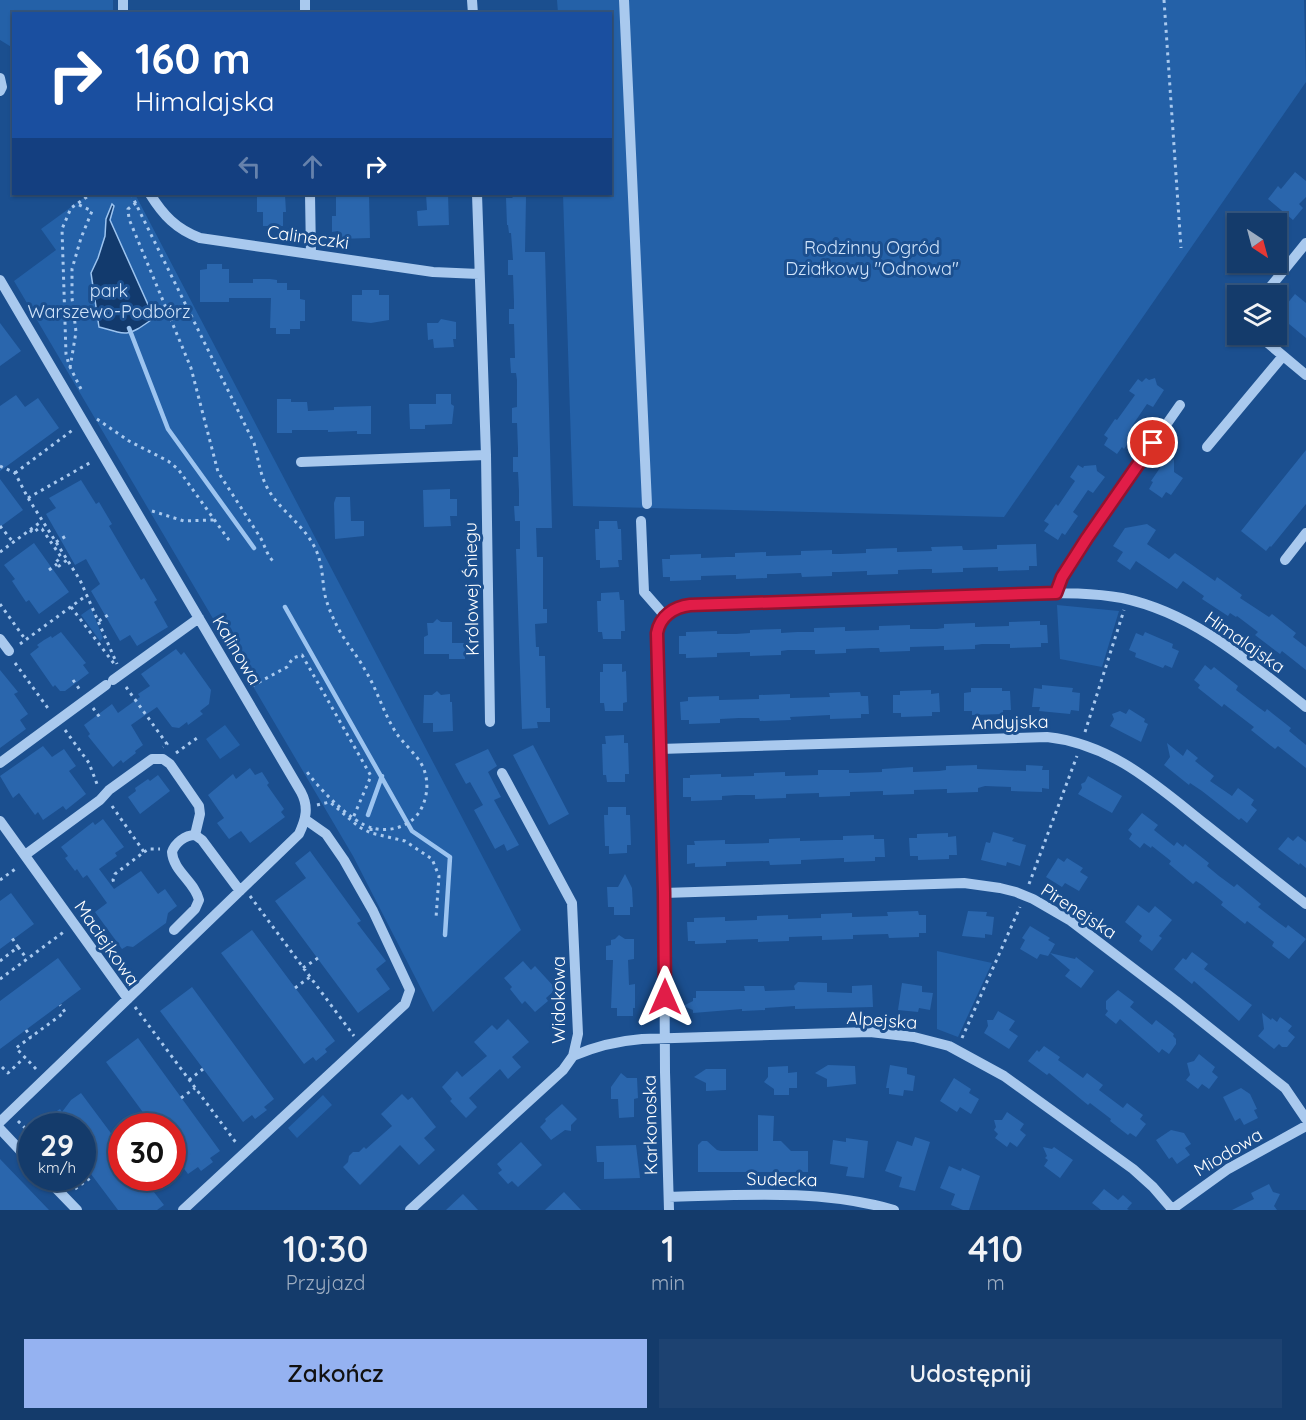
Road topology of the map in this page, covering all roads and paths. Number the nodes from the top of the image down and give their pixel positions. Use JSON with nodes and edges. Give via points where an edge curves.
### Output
{"nodes":[{"id":1,"x":624,"y":0,"type":"edge"},
{"id":2,"x":1164,"y":0,"type":"edge"},
{"id":3,"x":0,"y":78,"type":"edge"},
{"id":4,"x":0,"y":92,"type":"edge"},
{"id":5,"x":90,"y":195,"type":"edge"},
{"id":6,"x":132,"y":195,"type":"edge"},
{"id":7,"x":151,"y":195,"type":"edge"},
{"id":8,"x":310,"y":195,"type":"edge"},
{"id":9,"x":477,"y":195,"type":"edge"},
{"id":10,"x":136,"y":203,"type":"junction"},
{"id":11,"x":77,"y":204,"type":"junction"},
{"id":12,"x":1306,"y":243,"type":"edge"},
{"id":13,"x":1181,"y":248,"type":"dead end"},
{"id":14,"x":311,"y":254,"type":"junction"},
{"id":15,"x":479,"y":274,"type":"junction"},
{"id":16,"x":0,"y":280,"type":"edge"},
{"id":17,"x":1272,"y":285,"type":"edge"},
{"id":18,"x":71,"y":287,"type":"junction"},
{"id":19,"x":64,"y":288,"type":"junction"},
{"id":20,"x":1270,"y":345,"type":"edge"},
{"id":21,"x":1283,"y":356,"type":"junction"},
{"id":22,"x":70,"y":369,"type":"junction"},
{"id":23,"x":1306,"y":375,"type":"edge"},
{"id":24,"x":84,"y":393,"type":"dead end"},
{"id":25,"x":1180,"y":405,"type":"dead end"},
{"id":26,"x":93,"y":410,"type":"dead end"},
{"id":27,"x":98,"y":418,"type":"junction"},
{"id":28,"x":93,"y":421,"type":"dead end"},
{"id":29,"x":76,"y":428,"type":"dead end"},
{"id":30,"x":104,"y":428,"type":"dead end"},
{"id":31,"x":1207,"y":447,"type":"dead end"},
{"id":32,"x":486,"y":455,"type":"junction"},
{"id":33,"x":95,"y":460,"type":"dead end"},
{"id":34,"x":301,"y":462,"type":"dead end"},
{"id":35,"x":0,"y":466,"type":"edge"},
{"id":36,"x":15,"y":473,"type":"junction"},
{"id":37,"x":27,"y":498,"type":"junction"},
{"id":38,"x":647,"y":504,"type":"dead end"},
{"id":39,"x":153,"y":511,"type":"junction"},
{"id":40,"x":148,"y":513,"type":"dead end"},
{"id":41,"x":214,"y":520,"type":"junction"},
{"id":42,"x":42,"y":521,"type":"junction"},
{"id":43,"x":641,"y":521,"type":"dead end"},
{"id":44,"x":159,"y":522,"type":"dead end"},
{"id":45,"x":0,"y":526,"type":"edge"},
{"id":46,"x":30,"y":530,"type":"junction"},
{"id":47,"x":1306,"y":533,"type":"edge"},
{"id":48,"x":66,"y":536,"type":"dead end"},
{"id":49,"x":13,"y":542,"type":"junction"},
{"id":50,"x":56,"y":542,"type":"junction"},
{"id":51,"x":231,"y":543,"type":"dead end"},
{"id":52,"x":0,"y":552,"type":"edge"},
{"id":53,"x":67,"y":560,"type":"junction"},
{"id":54,"x":1285,"y":560,"type":"dead end"},
{"id":55,"x":273,"y":561,"type":"dead end"},
{"id":56,"x":57,"y":564,"type":"junction"},
{"id":57,"x":49,"y":570,"type":"dead end"},
{"id":58,"x":1056,"y":593,"type":"junction"},
{"id":59,"x":87,"y":595,"type":"junction"},
{"id":60,"x":1127,"y":600,"type":"junction"},
{"id":61,"x":0,"y":604,"type":"edge"},
{"id":62,"x":71,"y":607,"type":"junction"},
{"id":63,"x":111,"y":613,"type":"dead end"},
{"id":64,"x":665,"y":616,"type":"junction"},
{"id":65,"x":199,"y":618,"type":"junction"},
{"id":66,"x":99,"y":621,"type":"junction"},
{"id":67,"x":0,"y":639,"type":"edge"},
{"id":68,"x":26,"y":639,"type":"junction"},
{"id":69,"x":9,"y":651,"type":"junction"},
{"id":70,"x":249,"y":675,"type":"dead end"},
{"id":71,"x":114,"y":679,"type":"junction"},
{"id":72,"x":255,"y":685,"type":"junction"},
{"id":73,"x":250,"y":688,"type":"dead end"},
{"id":74,"x":1306,"y":707,"type":"edge"},
{"id":75,"x":58,"y":720,"type":"junction"},
{"id":76,"x":490,"y":722,"type":"dead end"},
{"id":77,"x":197,"y":738,"type":"dead end"},
{"id":78,"x":1082,"y":743,"type":"junction"},
{"id":79,"x":167,"y":744,"type":"junction"},
{"id":80,"x":660,"y":749,"type":"junction"},
{"id":81,"x":152,"y":759,"type":"junction"},
{"id":82,"x":300,"y":762,"type":"dead end"},
{"id":83,"x":0,"y":763,"type":"edge"},
{"id":84,"x":501,"y":773,"type":"dead end"},
{"id":85,"x":316,"y":806,"type":"dead end"},
{"id":86,"x":353,"y":818,"type":"junction"},
{"id":87,"x":306,"y":820,"type":"junction"},
{"id":88,"x":0,"y":821,"type":"edge"},
{"id":89,"x":371,"y":830,"type":"junction"},
{"id":90,"x":195,"y":835,"type":"junction"},
{"id":91,"x":23,"y":860,"type":"junction"},
{"id":92,"x":0,"y":880,"type":"edge"},
{"id":93,"x":240,"y":891,"type":"junction"},
{"id":94,"x":664,"y":892,"type":"junction"},
{"id":95,"x":1025,"y":896,"type":"junction"},
{"id":96,"x":252,"y":898,"type":"dead end"},
{"id":97,"x":1306,"y":904,"type":"edge"},
{"id":98,"x":436,"y":918,"type":"dead end"},
{"id":99,"x":67,"y":930,"type":"dead end"},
{"id":100,"x":174,"y":930,"type":"dead end"},
{"id":101,"x":12,"y":938,"type":"dead end"},
{"id":102,"x":18,"y":947,"type":"junction"},
{"id":103,"x":318,"y":958,"type":"dead end"},
{"id":104,"x":27,"y":959,"type":"junction"},
{"id":105,"x":0,"y":961,"type":"edge"},
{"id":106,"x":303,"y":968,"type":"junction"},
{"id":107,"x":310,"y":977,"type":"junction"},
{"id":108,"x":0,"y":979,"type":"edge"},
{"id":109,"x":295,"y":988,"type":"dead end"},
{"id":110,"x":128,"y":999,"type":"junction"},
{"id":111,"x":60,"y":1005,"type":"dead end"},
{"id":112,"x":137,"y":1010,"type":"dead end"},
{"id":113,"x":26,"y":1030,"type":"dead end"},
{"id":114,"x":31,"y":1036,"type":"junction"},
{"id":115,"x":665,"y":1039,"type":"junction"},
{"id":116,"x":360,"y":1045,"type":"junction"},
{"id":117,"x":957,"y":1050,"type":"junction"},
{"id":118,"x":573,"y":1056,"type":"junction"},
{"id":119,"x":25,"y":1057,"type":"junction"},
{"id":120,"x":2,"y":1067,"type":"dead end"},
{"id":121,"x":203,"y":1069,"type":"dead end"},
{"id":122,"x":37,"y":1070,"type":"dead end"},
{"id":123,"x":189,"y":1080,"type":"junction"},
{"id":124,"x":195,"y":1088,"type":"junction"},
{"id":125,"x":181,"y":1098,"type":"dead end"},
{"id":126,"x":1306,"y":1119,"type":"edge"},
{"id":127,"x":0,"y":1122,"type":"edge"},
{"id":128,"x":1306,"y":1126,"type":"edge"},
{"id":129,"x":0,"y":1130,"type":"edge"},
{"id":130,"x":18,"y":1149,"type":"edge"},
{"id":131,"x":243,"y":1153,"type":"junction"},
{"id":132,"x":58,"y":1191,"type":"edge"},
{"id":133,"x":72,"y":1191,"type":"edge"},
{"id":134,"x":64,"y":1197,"type":"junction"},
{"id":135,"x":669,"y":1197,"type":"junction"},
{"id":136,"x":1171,"y":1209,"type":"edge"},
{"id":137,"x":76,"y":1210,"type":"edge"},
{"id":138,"x":183,"y":1210,"type":"edge"},
{"id":139,"x":410,"y":1210,"type":"edge"},
{"id":140,"x":669,"y":1210,"type":"edge"},
{"id":141,"x":894,"y":1210,"type":"edge"}],
"edges":[{"from":1,"to":38,"type":"street"},
{"from":2,"to":13,"type":"path"},
{"from":3,"to":4,"type":"street"},
{"from":5,"to":11,"type":"path"},
{"from":6,"to":10,"type":"path"},
{"from":7,"to":14,"type":"street","name":"Calineczki","via":[[166,217],[186,233],[214,241]]},
{"from":8,"to":14,"type":"street"},
{"from":9,"to":15,"type":"street","name":"Królowej Śniegu"},
{"from":10,"to":55,"type":"path","via":[[129,209],[129,219],[191,368],[213,462]]},
{"from":10,"to":89,"type":"path","via":[[254,443],[261,475],[272,495],[315,547],[323,568],[330,612],[339,630],[366,671],[395,732],[423,768],[427,792],[412,820],[394,829]]},
{"from":11,"to":18,"type":"path","via":[[92,211],[72,269]]},
{"from":11,"to":19,"type":"path","via":[[65,218],[62,229]]},
{"from":12,"to":17,"type":"street"},
{"from":14,"to":15,"type":"street","name":"Calineczki","via":[[433,272]]},
{"from":15,"to":32,"type":"street","name":"Królowej Śniegu"},
{"from":16,"to":65,"type":"street","name":"Kalinowa"},
{"from":18,"to":19,"type":"path"},
{"from":18,"to":22,"type":"path","via":[[76,332]]},
{"from":19,"to":22,"type":"path"},
{"from":20,"to":21,"type":"street"},
{"from":21,"to":23,"type":"street"},
{"from":21,"to":31,"type":"street"},
{"from":22,"to":24,"type":"path"},
{"from":25,"to":58,"type":"street","via":[[1087,538]]},
{"from":26,"to":27,"type":"path"},
{"from":27,"to":28,"type":"path"},
{"from":27,"to":30,"type":"path"},
{"from":27,"to":41,"type":"path","via":[[178,469]]},
{"from":29,"to":36,"type":"path"},
{"from":32,"to":34,"type":"street"},
{"from":32,"to":76,"type":"street","name":"Królowej Śniegu"},
{"from":33,"to":37,"type":"path"},
{"from":35,"to":36,"type":"path"},
{"from":36,"to":37,"type":"path"},
{"from":37,"to":42,"type":"path"},
{"from":39,"to":40,"type":"path"},
{"from":39,"to":41,"type":"path","via":[[184,521]]},
{"from":39,"to":44,"type":"path"},
{"from":41,"to":51,"type":"path"},
{"from":42,"to":46,"type":"path"},
{"from":42,"to":50,"type":"path"},
{"from":43,"to":64,"type":"street","via":[[644,591]]},
{"from":45,"to":49,"type":"path"},
{"from":46,"to":49,"type":"path"},
{"from":46,"to":56,"type":"path","via":[[33,533],[42,529],[61,557]]},
{"from":47,"to":54,"type":"street"},
{"from":48,"to":50,"type":"path"},
{"from":49,"to":52,"type":"path"},
{"from":50,"to":53,"type":"path"},
{"from":53,"to":56,"type":"path"},
{"from":53,"to":59,"type":"path"},
{"from":56,"to":57,"type":"path"},
{"from":58,"to":60,"type":"street","name":"Himalajska"},
{"from":58,"to":64,"type":"street","name":"Himalajska","via":[[690,605]]},
{"from":59,"to":62,"type":"path"},
{"from":59,"to":66,"type":"path"},
{"from":60,"to":74,"type":"street","name":"Himalajska","via":[[1182,618],[1203,630]]},
{"from":60,"to":78,"type":"path"},
{"from":61,"to":68,"type":"path"},
{"from":62,"to":68,"type":"path"},
{"from":62,"to":71,"type":"path"},
{"from":63,"to":66,"type":"path"},
{"from":64,"to":80,"type":"street","via":[[657,633]]},
{"from":65,"to":71,"type":"street"},
{"from":65,"to":87,"type":"street","name":"Kalinowa","via":[[301,792]]},
{"from":66,"to":71,"type":"path"},
{"from":67,"to":69,"type":"street"},
{"from":68,"to":69,"type":"path"},
{"from":69,"to":75,"type":"path"},
{"from":70,"to":72,"type":"path"},
{"from":71,"to":75,"type":"street"},
{"from":71,"to":79,"type":"path"},
{"from":72,"to":73,"type":"path"},
{"from":72,"to":86,"type":"path","via":[[302,655],[371,776]]},
{"from":75,"to":83,"type":"street"},
{"from":77,"to":79,"type":"path","via":[[175,754]]},
{"from":78,"to":80,"type":"street","name":"Andyjska","via":[[1047,737]]},
{"from":78,"to":95,"type":"path"},
{"from":78,"to":97,"type":"street","name":"Andyjska","via":[[1141,773]]},
{"from":79,"to":81,"type":"path"},
{"from":80,"to":94,"type":"street"},
{"from":81,"to":90,"type":"street","via":[[170,764],[199,806]]},
{"from":81,"to":91,"type":"street"},
{"from":82,"to":86,"type":"path","via":[[314,782]]},
{"from":84,"to":118,"type":"street","name":"Widokowa","via":[[572,903],[578,1034]]},
{"from":85,"to":89,"type":"path","via":[[330,802],[359,827]]},
{"from":86,"to":89,"type":"path"},
{"from":87,"to":93,"type":"street","via":[[300,834]]},
{"from":87,"to":116,"type":"street","via":[[326,834],[344,860],[410,990],[405,1004]]},
{"from":88,"to":91,"type":"street","name":"Maciejkowa"},
{"from":89,"to":98,"type":"path","via":[[405,841],[432,859],[439,876]]},
{"from":90,"to":93,"type":"street"},
{"from":90,"to":100,"type":"street","via":[[185,837],[172,852],[199,900]]},
{"from":91,"to":92,"type":"path"},
{"from":91,"to":110,"type":"street","name":"Maciejkowa"},
{"from":93,"to":110,"type":"street"},
{"from":94,"to":95,"type":"street","name":"Pirenejska","via":[[964,883]]},
{"from":94,"to":115,"type":"street"},
{"from":95,"to":117,"type":"path"},
{"from":95,"to":126,"type":"street","name":"Pirenejska","via":[[1071,921],[1176,1001],[1285,1088]]},
{"from":96,"to":106,"type":"path"},
{"from":99,"to":104,"type":"path"},
{"from":101,"to":102,"type":"path"},
{"from":102,"to":104,"type":"path"},
{"from":102,"to":105,"type":"path"},
{"from":103,"to":106,"type":"path"},
{"from":104,"to":108,"type":"path"},
{"from":106,"to":107,"type":"path"},
{"from":107,"to":109,"type":"path"},
{"from":107,"to":116,"type":"path"},
{"from":110,"to":127,"type":"street","name":"Maciejkowa"},
{"from":111,"to":114,"type":"path","via":[[65,1012]]},
{"from":112,"to":123,"type":"path"},
{"from":113,"to":114,"type":"path"},
{"from":114,"to":119,"type":"path","via":[[16,1048]]},
{"from":115,"to":117,"type":"street","name":"Alpejska","via":[[870,1032],[914,1037]]},
{"from":115,"to":118,"type":"street","name":"Alpejska","via":[[623,1040]]},
{"from":115,"to":135,"type":"street","name":"Karkonoska"},
{"from":116,"to":131,"type":"street"},
{"from":117,"to":136,"type":"street","name":"Alpejska","via":[[1004,1076],[1133,1169]]},
{"from":118,"to":139,"type":"street","name":"Widokowa","via":[[551,1082]]},
{"from":119,"to":120,"type":"path","via":[[8,1073]]},
{"from":119,"to":122,"type":"path"},
{"from":121,"to":123,"type":"path"},
{"from":123,"to":124,"type":"path"},
{"from":124,"to":125,"type":"path"},
{"from":124,"to":131,"type":"path"},
{"from":128,"to":136,"type":"street","name":"Miodowa","via":[[1237,1164]]},
{"from":129,"to":130,"type":"street"},
{"from":131,"to":138,"type":"street"},
{"from":132,"to":134,"type":"street"},
{"from":133,"to":134,"type":"path"},
{"from":134,"to":137,"type":"street"},
{"from":135,"to":140,"type":"street","name":"Karkonoska"},
{"from":135,"to":141,"type":"street","name":"Sudecka","via":[[821,1196]]}]}
